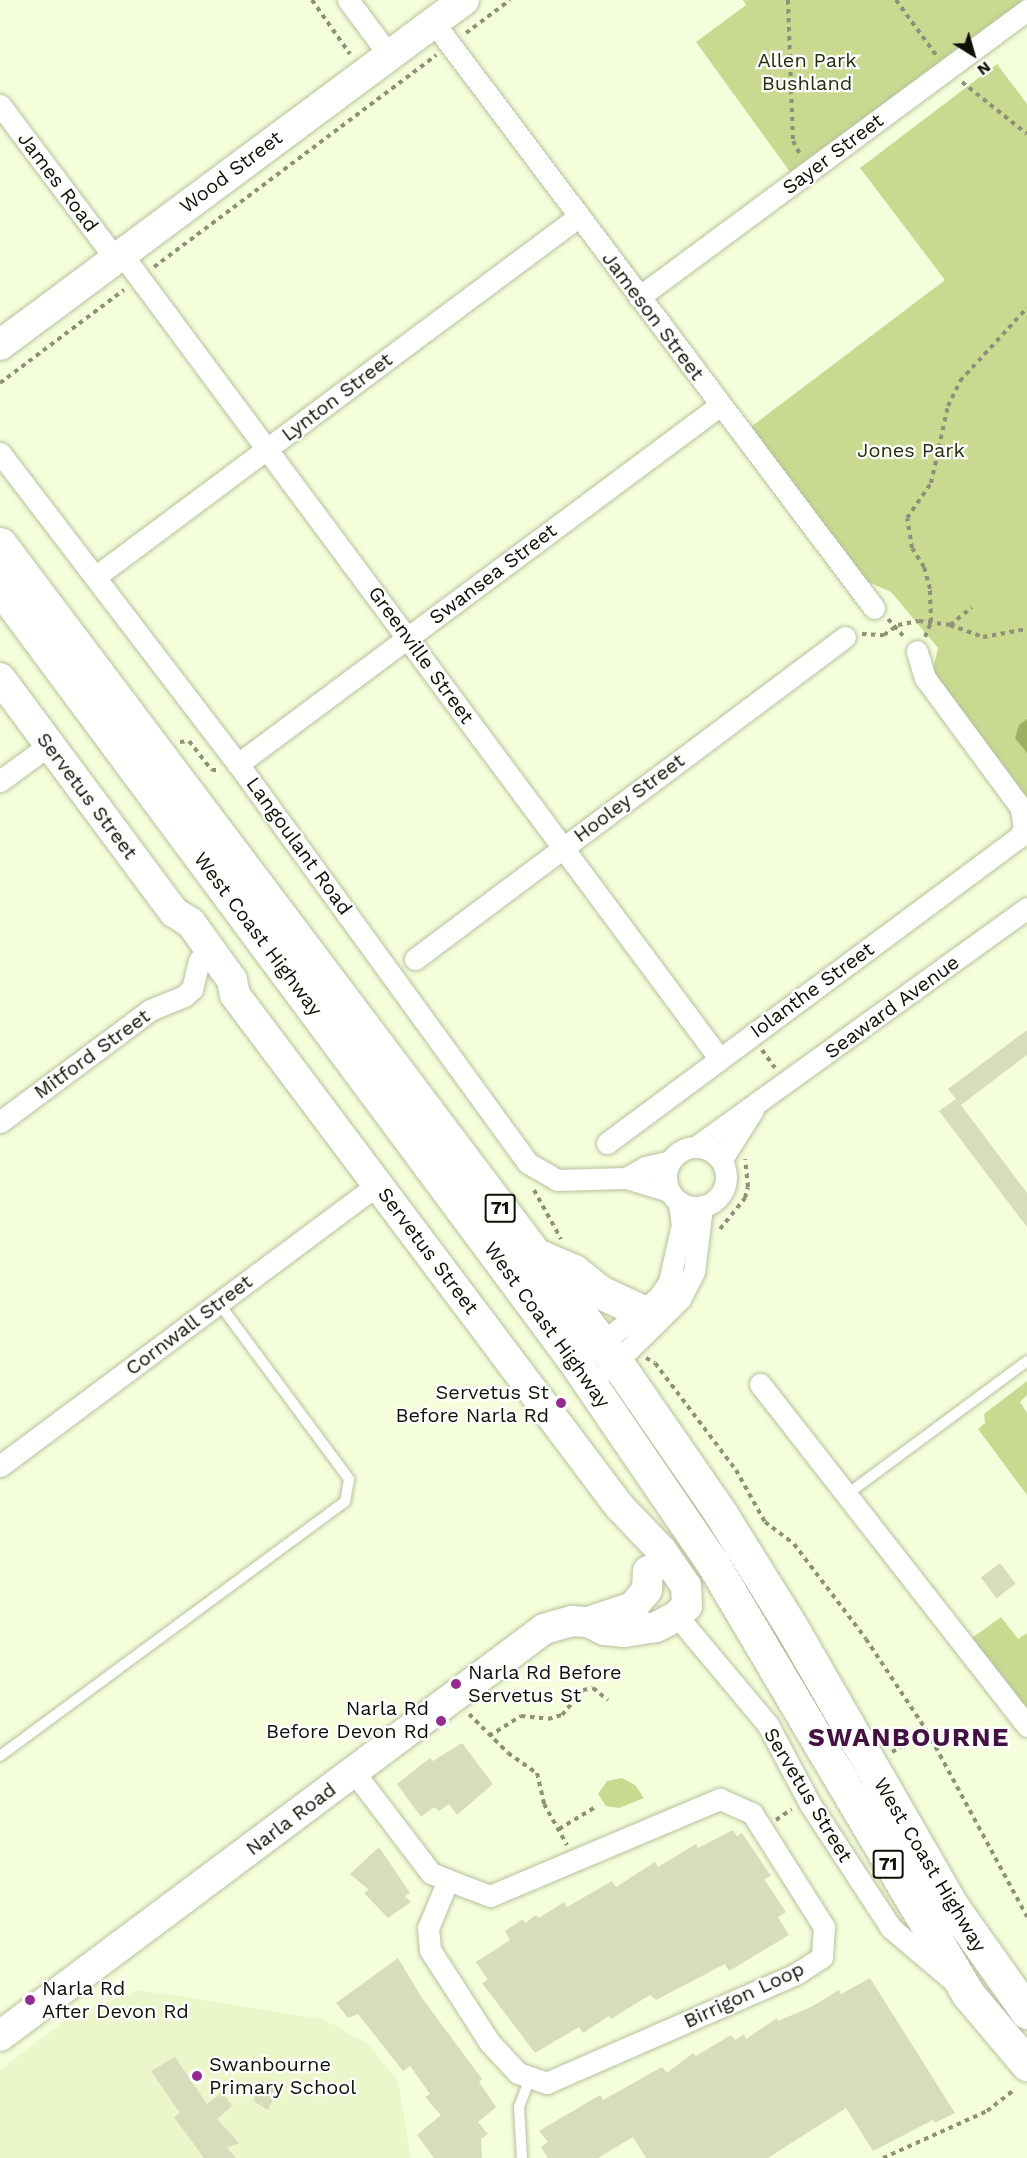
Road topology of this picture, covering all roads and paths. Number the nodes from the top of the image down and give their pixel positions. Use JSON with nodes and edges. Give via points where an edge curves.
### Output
{"nodes":[{"id":1,"x":312,"y":0,"type":"edge"},
{"id":2,"x":348,"y":0,"type":"edge"},
{"id":3,"x":464,"y":0,"type":"edge"},
{"id":4,"x":510,"y":0,"type":"edge"},
{"id":5,"x":788,"y":0,"type":"edge"},
{"id":6,"x":1027,"y":9,"type":"edge"},
{"id":7,"x":440,"y":47,"type":"junction"},
{"id":8,"x":389,"y":55,"type":"junction"},
{"id":9,"x":343,"y":60,"type":"dead end"},
{"id":10,"x":0,"y":105,"type":"edge"},
{"id":11,"x":804,"y":162,"type":"dead end"},
{"id":12,"x":579,"y":217,"type":"junction"},
{"id":13,"x":118,"y":256,"type":"junction"},
{"id":14,"x":139,"y":278,"type":"junction"},
{"id":15,"x":639,"y":297,"type":"junction"},
{"id":16,"x":1027,"y":308,"type":"edge"},
{"id":17,"x":0,"y":345,"type":"edge"},
{"id":18,"x":0,"y":383,"type":"edge"},
{"id":19,"x":719,"y":406,"type":"junction"},
{"id":20,"x":267,"y":449,"type":"junction"},
{"id":21,"x":0,"y":453,"type":"edge"},
{"id":22,"x":0,"y":544,"type":"edge"},
{"id":23,"x":95,"y":577,"type":"junction"},
{"id":24,"x":0,"y":587,"type":"edge"},
{"id":25,"x":972,"y":607,"type":"dead end"},
{"id":26,"x":874,"y":608,"type":"joint"},
{"id":27,"x":931,"y":622,"type":"junction"},
{"id":28,"x":950,"y":625,"type":"junction"},
{"id":29,"x":897,"y":627,"type":"junction"},
{"id":30,"x":1027,"y":629,"type":"edge"},
{"id":31,"x":850,"y":635,"type":"joint"},
{"id":32,"x":408,"y":637,"type":"junction"},
{"id":33,"x":917,"y":651,"type":"junction"},
{"id":34,"x":0,"y":678,"type":"edge"},
{"id":35,"x":176,"y":743,"type":"dead end"},
{"id":36,"x":49,"y":745,"type":"junction"},
{"id":37,"x":231,"y":767,"type":"junction"},
{"id":38,"x":0,"y":781,"type":"edge"},
{"id":39,"x":562,"y":848,"type":"junction"},
{"id":40,"x":1027,"y":908,"type":"edge"},
{"id":41,"x":174,"y":912,"type":"junction"},
{"id":42,"x":415,"y":959,"type":"dead end"},
{"id":43,"x":200,"y":960,"type":"junction"},
{"id":44,"x":235,"y":995,"type":"junction"},
{"id":45,"x":758,"y":1044,"type":"dead end"},
{"id":46,"x":719,"y":1058,"type":"junction"},
{"id":47,"x":787,"y":1083,"type":"junction"},
{"id":48,"x":757,"y":1105,"type":"junction"},
{"id":49,"x":0,"y":1122,"type":"edge"},
{"id":50,"x":607,"y":1143,"type":"dead end"},
{"id":51,"x":697,"y":1146,"type":"junction"},
{"id":52,"x":745,"y":1148,"type":"dead end"},
{"id":53,"x":722,"y":1160,"type":"junction"},
{"id":54,"x":670,"y":1161,"type":"junction"},
{"id":55,"x":626,"y":1178,"type":"junction"},
{"id":56,"x":378,"y":1184,"type":"junction"},
{"id":57,"x":674,"y":1197,"type":"junction"},
{"id":58,"x":702,"y":1207,"type":"junction"},
{"id":59,"x":717,"y":1234,"type":"dead end"},
{"id":60,"x":536,"y":1255,"type":"junction"},
{"id":61,"x":219,"y":1303,"type":"junction"},
{"id":62,"x":641,"y":1311,"type":"junction"},
{"id":63,"x":609,"y":1353,"type":"junction"},
{"id":64,"x":656,"y":1355,"type":"dead end"},
{"id":65,"x":1027,"y":1361,"type":"edge"},
{"id":66,"x":583,"y":1373,"type":"junction"},
{"id":67,"x":760,"y":1384,"type":"dead end"},
{"id":68,"x":0,"y":1466,"type":"edge"},
{"id":69,"x":846,"y":1495,"type":"junction"},
{"id":70,"x":619,"y":1506,"type":"junction"},
{"id":71,"x":648,"y":1571,"type":"junction"},
{"id":72,"x":677,"y":1616,"type":"junction"},
{"id":73,"x":588,"y":1622,"type":"junction"},
{"id":74,"x":457,"y":1695,"type":"junction"},
{"id":75,"x":608,"y":1700,"type":"dead end"},
{"id":76,"x":1027,"y":1726,"type":"edge"},
{"id":77,"x":927,"y":1731,"type":"junction"},
{"id":78,"x":489,"y":1736,"type":"junction"},
{"id":79,"x":0,"y":1756,"type":"edge"},
{"id":80,"x":885,"y":1756,"type":"dead end"},
{"id":81,"x":354,"y":1772,"type":"junction"},
{"id":82,"x":597,"y":1806,"type":"dead end"},
{"id":83,"x":559,"y":1829,"type":"junction"},
{"id":84,"x":575,"y":1860,"type":"junction"},
{"id":85,"x":448,"y":1880,"type":"junction"},
{"id":86,"x":1027,"y":1917,"type":"edge"},
{"id":87,"x":969,"y":1994,"type":"junction"},
{"id":88,"x":1027,"y":2013,"type":"edge"},
{"id":89,"x":0,"y":2036,"type":"edge"},
{"id":90,"x":1021,"y":2077,"type":"edge"},
{"id":91,"x":530,"y":2078,"type":"junction"},
{"id":92,"x":522,"y":2158,"type":"edge"},
{"id":93,"x":883,"y":2158,"type":"edge"}],
"edges":[{"from":1,"to":9,"type":"path","via":[[352,53]]},
{"from":2,"to":8,"type":"street"},
{"from":3,"to":7,"type":"street","name":"Wood Street"},
{"from":4,"to":7,"type":"path"},
{"from":5,"to":11,"type":"path","via":[[793,141]]},
{"from":6,"to":15,"type":"street","name":"Sayer Street"},
{"from":7,"to":8,"type":"street","name":"Wood Street"},
{"from":7,"to":12,"type":"street","name":"Jameson Street"},
{"from":7,"to":14,"type":"path"},
{"from":8,"to":13,"type":"street","name":"Wood Street"},
{"from":10,"to":13,"type":"street","name":"James Road"},
{"from":12,"to":15,"type":"street","name":"Jameson Street"},
{"from":12,"to":20,"type":"street","name":"Lynton Street"},
{"from":13,"to":14,"type":"street","name":"Greenville Street"},
{"from":13,"to":17,"type":"street","name":"Wood Street"},
{"from":14,"to":18,"type":"path"},
{"from":14,"to":20,"type":"street","name":"Greenville Street"},
{"from":15,"to":19,"type":"street","name":"Jameson Street"},
{"from":16,"to":27,"type":"path","via":[[960,381],[948,406],[931,483],[907,518],[912,548],[924,567],[930,589]]},
{"from":19,"to":26,"type":"street","name":"Jameson Street"},
{"from":19,"to":32,"type":"street","name":"Swansea Street"},
{"from":20,"to":23,"type":"street","name":"Lynton Street"},
{"from":20,"to":32,"type":"street","name":"Greenville Street"},
{"from":21,"to":23,"type":"street","name":"Langoulant Road"},
{"from":22,"to":60,"type":"highway","name":"West Coast Highway","number":"71"},
{"from":23,"to":37,"type":"street","name":"Langoulant Road"},
{"from":24,"to":66,"type":"highway","name":"West Coast Highway","number":"71"},
{"from":25,"to":28,"type":"path"},
{"from":26,"to":29,"type":"path"},
{"from":27,"to":28,"type":"path"},
{"from":27,"to":29,"type":"path","via":[[908,622]]},
{"from":27,"to":33,"type":"path"},
{"from":28,"to":30,"type":"path","via":[[983,638]]},
{"from":29,"to":31,"type":"path","via":[[876,637]]},
{"from":29,"to":33,"type":"path"},
{"from":31,"to":39,"type":"street","name":"Hooley Street"},
{"from":32,"to":37,"type":"street","name":"Swansea Street"},
{"from":32,"to":39,"type":"street","name":"Greenville Street"},
{"from":33,"to":46,"type":"street","name":"Iolanthe Street","via":[[925,678],[1021,808],[1024,828],[1019,837]]},
{"from":34,"to":36,"type":"street","name":"Servetus Street"},
{"from":35,"to":37,"type":"path","via":[[189,741],[212,770]]},
{"from":36,"to":38,"type":"street"},
{"from":36,"to":41,"type":"street","name":"Servetus Street"},
{"from":37,"to":55,"type":"street","name":"Langoulant Road","via":[[528,1162],[557,1180]]},
{"from":39,"to":42,"type":"street","name":"Hooley Street"},
{"from":39,"to":46,"type":"street","name":"Greenville Street"},
{"from":40,"to":47,"type":"street","name":"Seaward Avenue"},
{"from":41,"to":43,"type":"street","name":"Servetus Street","via":[[180,933]]},
{"from":41,"to":44,"type":"street","name":"Servetus Street","via":[[191,923],[232,980]]},
{"from":43,"to":44,"type":"street","name":"Servetus Street","via":[[221,988]]},
{"from":43,"to":49,"type":"street","name":"Mitford Street","via":[[192,989],[140,1019]]},
{"from":44,"to":56,"type":"street","name":"Servetus Street"},
{"from":45,"to":47,"type":"path"},
{"from":46,"to":50,"type":"street","name":"Iolanthe Street"},
{"from":47,"to":48,"type":"street","name":"Seaward Avenue"},
{"from":48,"to":51,"type":"street","name":"Seaward Avenue","via":[[723,1124]]},
{"from":48,"to":53,"type":"street","name":"Seaward Avenue"},
{"from":51,"to":53,"type":"street","via":[[711,1150]]},
{"from":51,"to":54,"type":"street","via":[[682,1150]]},
{"from":52,"to":59,"type":"path","via":[[748,1187]]},
{"from":53,"to":58,"type":"street","via":[[726,1169],[724,1189],[719,1197]]},
{"from":54,"to":55,"type":"street","name":"Langoulant Road","via":[[645,1167]]},
{"from":54,"to":57,"type":"street","via":[[666,1170]]},
{"from":55,"to":57,"type":"street","name":"Langoulant Road"},
{"from":56,"to":61,"type":"street","name":"Cornwall Street"},
{"from":56,"to":70,"type":"street","name":"Servetus Street"},
{"from":57,"to":58,"type":"street"},
{"from":57,"to":62,"type":"street","via":[[682,1225],[669,1281]]},
{"from":58,"to":63,"type":"street","via":[[694,1272],[680,1299]]},
{"from":60,"to":62,"type":"highway","via":[[574,1271],[605,1295]]},
{"from":60,"to":63,"type":"highway","name":"West Coast Highway","number":"71"},
{"from":61,"to":68,"type":"street","name":"Cornwall Street"},
{"from":61,"to":79,"type":"lane","via":[[349,1479],[345,1502]]},
{"from":62,"to":63,"type":"street"},
{"from":63,"to":66,"type":"street"},
{"from":63,"to":88,"type":"highway","name":"West Coast Highway","number":"71","via":[[727,1523],[952,1906]]},
{"from":64,"to":77,"type":"path","via":[[655,1362],[736,1470],[765,1522],[794,1544],[866,1639]]},
{"from":65,"to":69,"type":"lane"},
{"from":66,"to":87,"type":"highway","name":"West Coast Highway","number":"71","via":[[718,1572]]},
{"from":67,"to":69,"type":"street"},
{"from":69,"to":76,"type":"street"},
{"from":70,"to":71,"type":"street","name":"Servetus Street"},
{"from":70,"to":72,"type":"street","name":"Servetus Street","via":[[682,1578],[689,1597]]},
{"from":71,"to":72,"type":"street","name":"Servetus Street"},
{"from":71,"to":73,"type":"street","name":"Narla Road","via":[[647,1590],[640,1601],[623,1612]]},
{"from":72,"to":73,"type":"street","name":"Narla Road","via":[[639,1632],[604,1630]]},
{"from":72,"to":87,"type":"street","name":"Servetus Street","via":[[768,1725],[810,1804],[891,1928]]},
{"from":73,"to":74,"type":"street","name":"Narla Road","via":[[572,1621],[544,1629]]},
{"from":74,"to":78,"type":"path"},
{"from":74,"to":81,"type":"street","name":"Narla Road"},
{"from":75,"to":78,"type":"path","via":[[593,1688],[583,1690],[562,1715],[548,1719],[521,1716]]},
{"from":77,"to":80,"type":"path"},
{"from":77,"to":86,"type":"path"},
{"from":78,"to":83,"type":"path","via":[[537,1773],[544,1804]]},
{"from":81,"to":85,"type":"street","name":"Birrigon Loop","via":[[431,1873]]},
{"from":81,"to":89,"type":"street","name":"Narla Road"},
{"from":82,"to":83,"type":"path"},
{"from":83,"to":84,"type":"path"},
{"from":84,"to":85,"type":"street","name":"Birrigon Loop","via":[[490,1896]]},
{"from":84,"to":91,"type":"street","name":"Birrigon Loop","via":[[720,1799],[752,1813],[824,1927],[822,1957],[796,1974],[547,2083]]},
{"from":85,"to":91,"type":"street","via":[[428,1928],[430,1950],[490,2043],[518,2073]]},
{"from":87,"to":90,"type":"highway","name":"West Coast Highway","number":"71"},
{"from":90,"to":93,"type":"path","via":[[987,2111]]},
{"from":91,"to":92,"type":"lane","via":[[519,2107]]}]}
